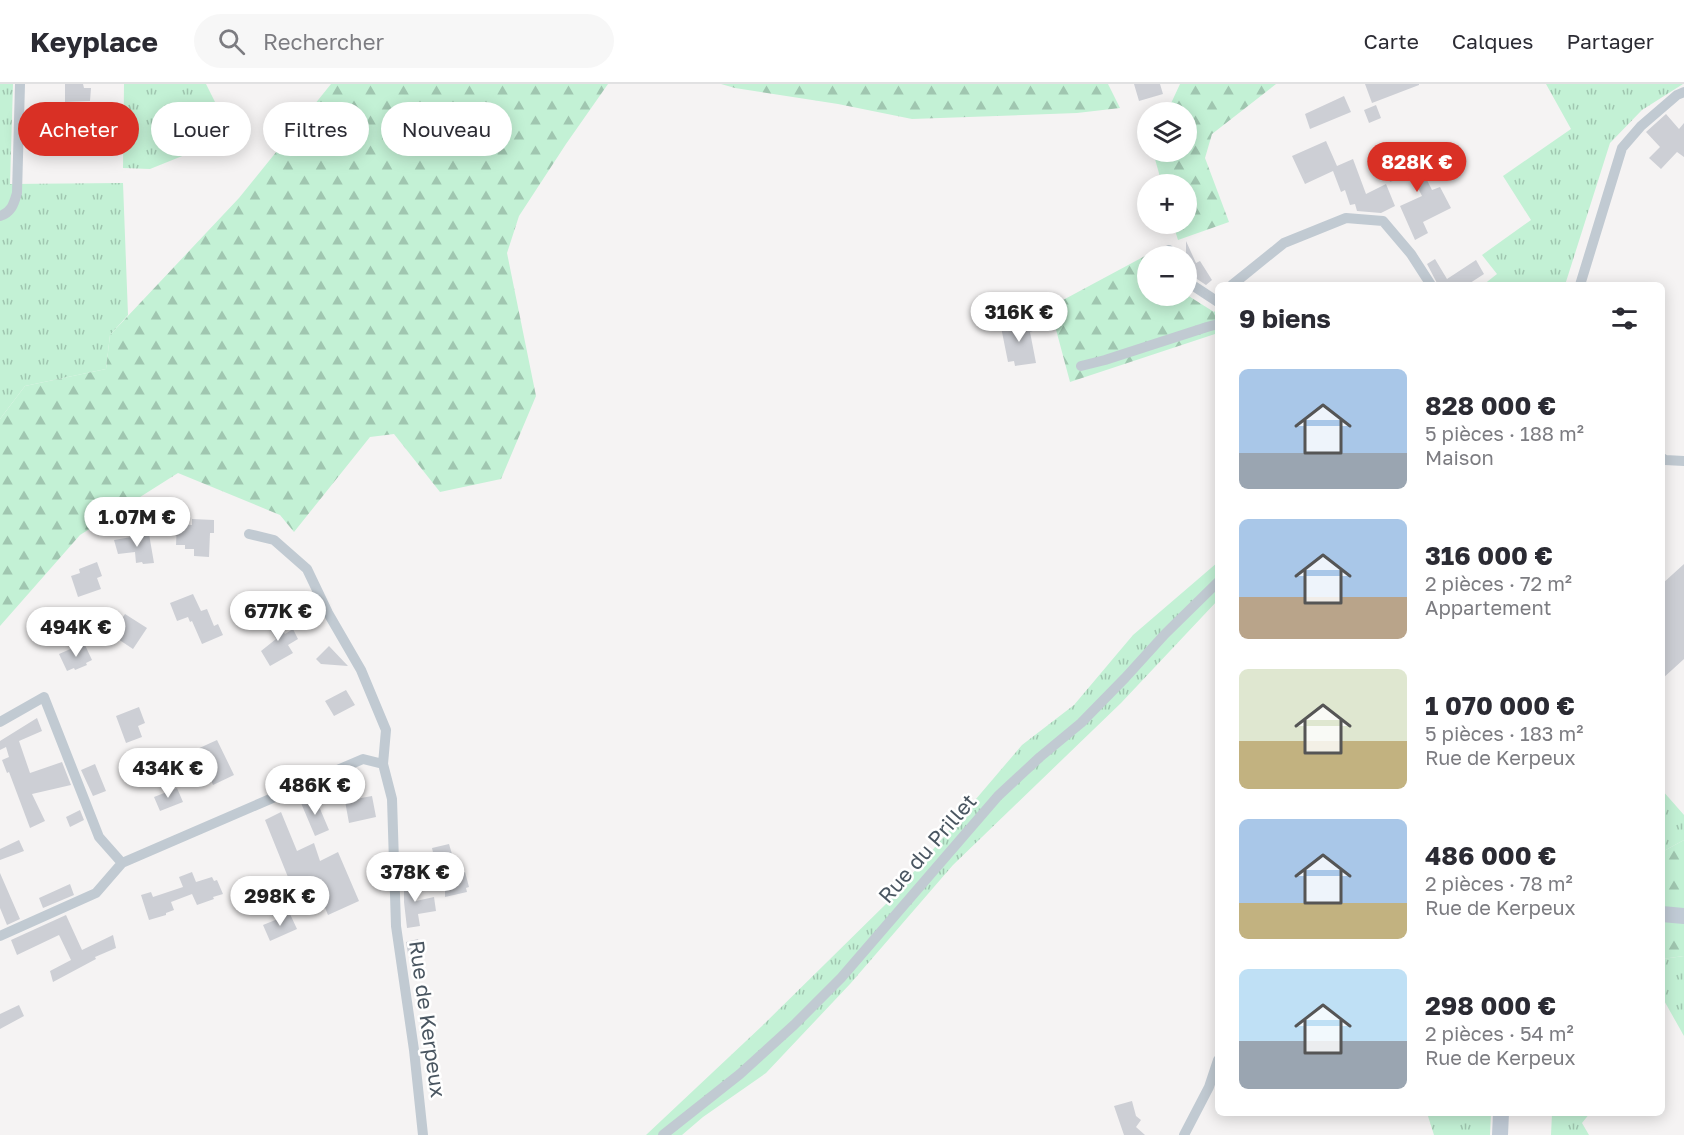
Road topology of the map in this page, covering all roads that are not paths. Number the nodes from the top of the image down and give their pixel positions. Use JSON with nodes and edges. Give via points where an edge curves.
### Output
{"nodes":[{"id":1,"x":20,"y":84,"type":"edge"},
{"id":2,"x":1684,"y":92,"type":"edge"},
{"id":3,"x":0,"y":216,"type":"edge"},
{"id":4,"x":1236,"y":282,"type":"edge"},
{"id":5,"x":1429,"y":282,"type":"edge"},
{"id":6,"x":1581,"y":282,"type":"edge"},
{"id":7,"x":1197,"y":288,"type":"edge"},
{"id":8,"x":1215,"y":300,"type":"edge"},
{"id":9,"x":1215,"y":325,"type":"edge"},
{"id":10,"x":1081,"y":366,"type":"dead end"},
{"id":11,"x":1665,"y":460,"type":"edge"},
{"id":12,"x":1684,"y":461,"type":"edge"},
{"id":13,"x":249,"y":534,"type":"dead end"},
{"id":14,"x":1215,"y":585,"type":"edge"},
{"id":15,"x":0,"y":722,"type":"edge"},
{"id":16,"x":383,"y":764,"type":"junction"},
{"id":17,"x":122,"y":863,"type":"junction"},
{"id":18,"x":1665,"y":914,"type":"edge"},
{"id":19,"x":1684,"y":916,"type":"edge"},
{"id":20,"x":0,"y":936,"type":"edge"},
{"id":21,"x":1215,"y":1069,"type":"edge"},
{"id":22,"x":1501,"y":1116,"type":"edge"},
{"id":23,"x":423,"y":1135,"type":"edge"},
{"id":24,"x":663,"y":1135,"type":"edge"},
{"id":25,"x":1184,"y":1135,"type":"edge"},
{"id":26,"x":1500,"y":1135,"type":"edge"}],
"edges":[{"from":1,"to":3,"type":"street","via":[[17,193],[13,207]]},
{"from":2,"to":6,"type":"street","via":[[1641,126],[1622,148]]},
{"from":4,"to":5,"type":"street","via":[[1284,243],[1346,218],[1383,221]]},
{"from":7,"to":8,"type":"street"},
{"from":9,"to":10,"type":"street"},
{"from":11,"to":12,"type":"street"},
{"from":13,"to":16,"type":"street","name":"Rue de Kerpeux","via":[[274,540],[307,569],[362,670],[386,730]]},
{"from":14,"to":24,"type":"street","name":"Rue du Prillet","via":[[1081,723],[999,796],[809,1010],[740,1074]]},
{"from":15,"to":17,"type":"street","via":[[44,697],[99,837]]},
{"from":16,"to":17,"type":"street","via":[[363,759]]},
{"from":16,"to":23,"type":"street","name":"Rue de Kerpeux","via":[[392,799],[396,926]]},
{"from":17,"to":20,"type":"street","via":[[96,893]]},
{"from":18,"to":19,"type":"main road"},
{"from":21,"to":25,"type":"street"},
{"from":22,"to":26,"type":"main road"}]}
